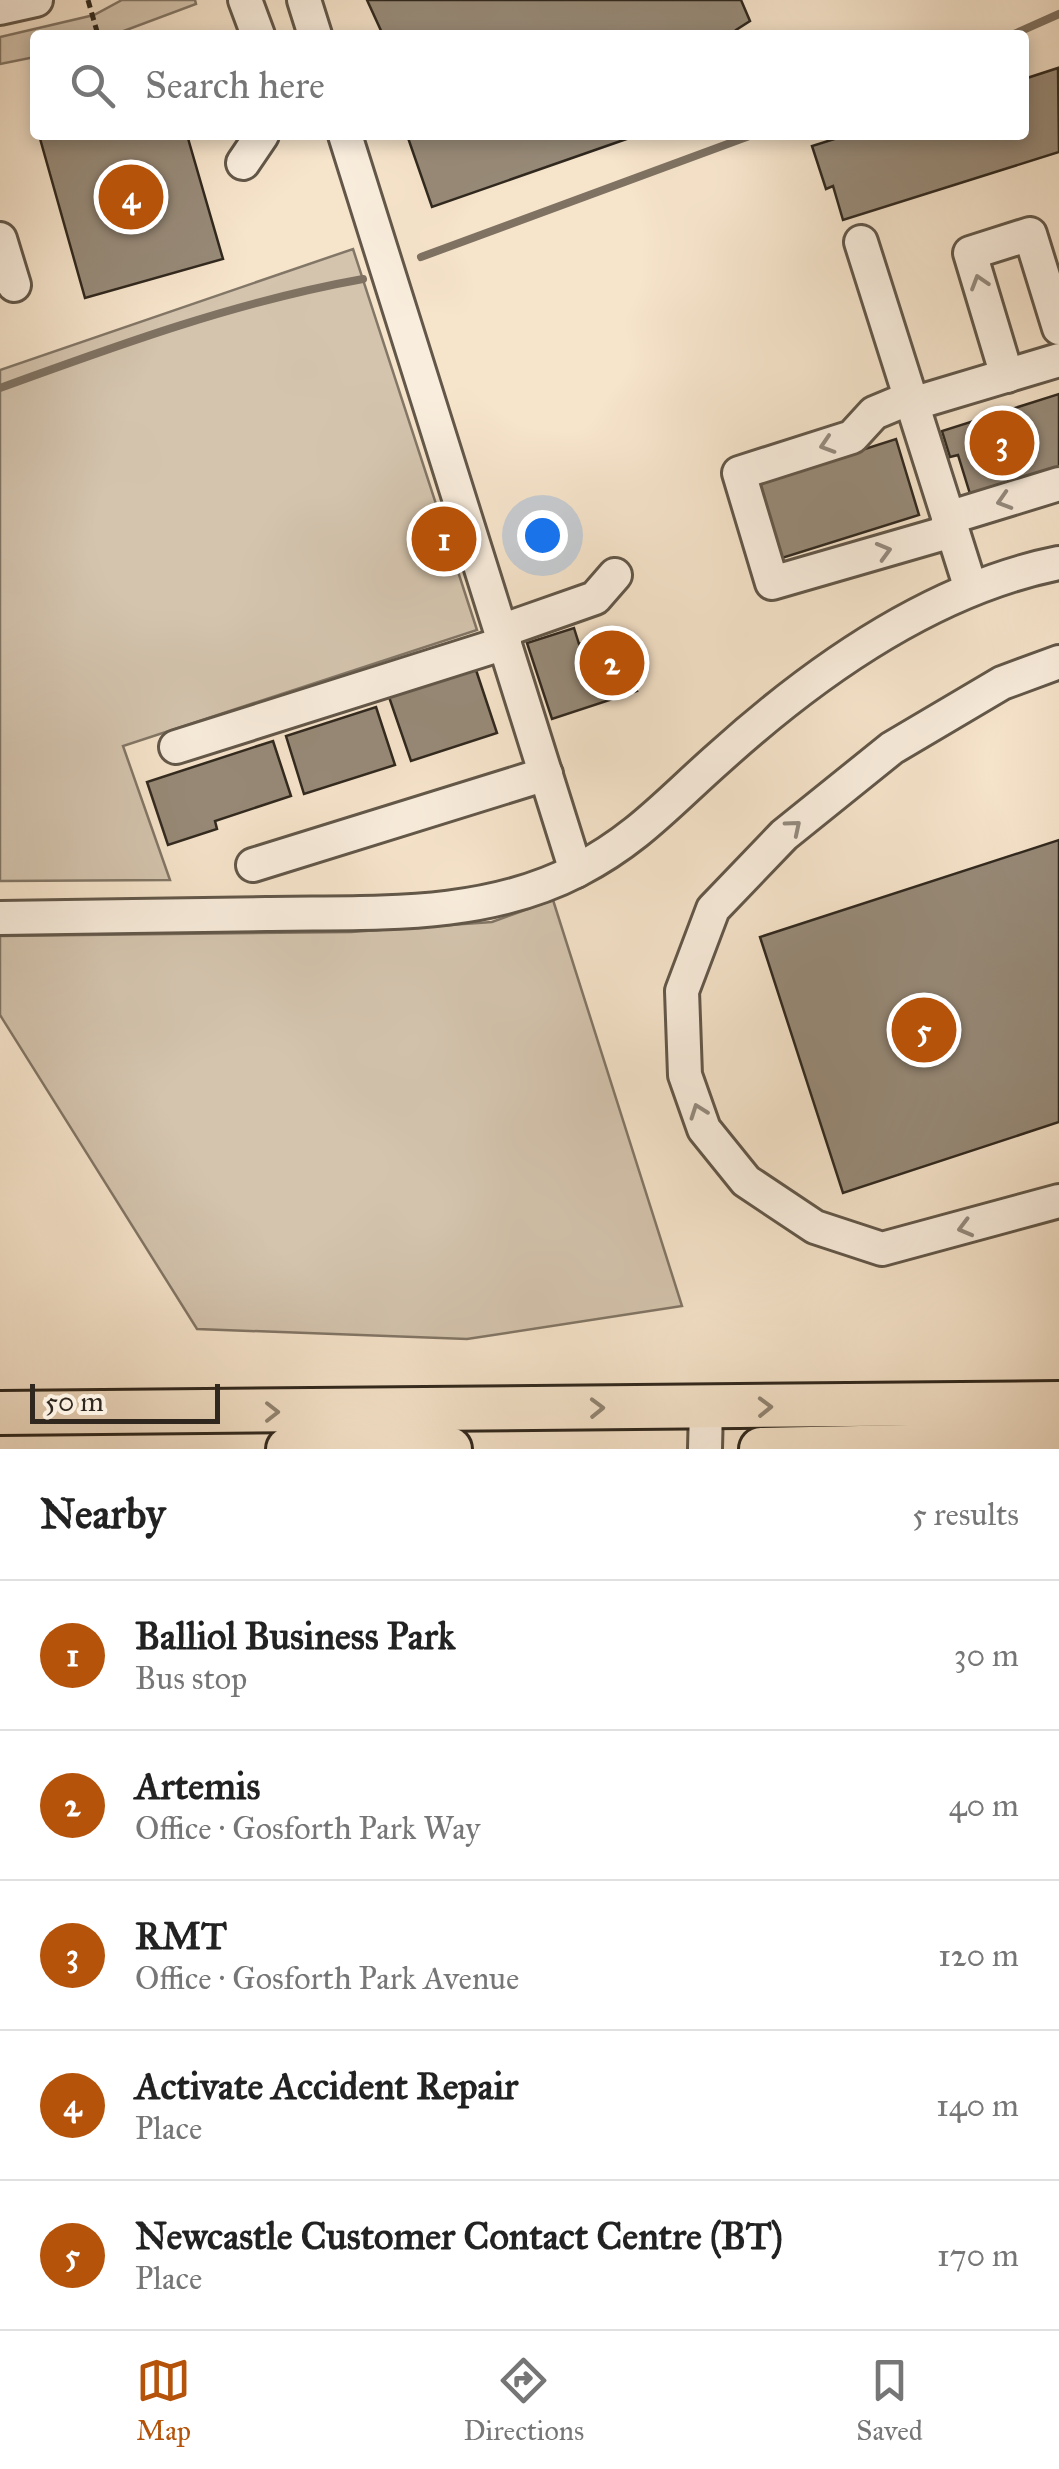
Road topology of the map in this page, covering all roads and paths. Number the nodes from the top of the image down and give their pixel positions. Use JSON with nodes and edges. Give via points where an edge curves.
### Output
{"nodes":[{"id":1,"x":36,"y":0,"type":"edge"},
{"id":2,"x":88,"y":0,"type":"edge"},
{"id":3,"x":245,"y":0,"type":"edge"},
{"id":4,"x":304,"y":0,"type":"edge"},
{"id":5,"x":0,"y":8,"type":"edge"},
{"id":6,"x":97,"y":30,"type":"edge"},
{"id":7,"x":256,"y":30,"type":"edge"},
{"id":8,"x":313,"y":30,"type":"edge"},
{"id":9,"x":259,"y":140,"type":"edge"},
{"id":10,"x":348,"y":140,"type":"edge"},
{"id":11,"x":244,"y":163,"type":"dead end"},
{"id":12,"x":0,"y":238,"type":"edge"},
{"id":13,"x":860,"y":242,"type":"dead end"},
{"id":14,"x":14,"y":285,"type":"dead end"},
{"id":15,"x":1059,"y":328,"type":"edge"},
{"id":16,"x":1059,"y":360,"type":"edge"},
{"id":17,"x":1007,"y":376,"type":"junction"},
{"id":18,"x":911,"y":401,"type":"junction"},
{"id":19,"x":1059,"y":484,"type":"edge"},
{"id":20,"x":950,"y":524,"type":"junction"},
{"id":21,"x":1059,"y":564,"type":"edge"},
{"id":22,"x":616,"y":575,"type":"dead end"},
{"id":23,"x":971,"y":589,"type":"junction"},
{"id":24,"x":503,"y":637,"type":"junction"},
{"id":25,"x":1059,"y":662,"type":"edge"},
{"id":26,"x":176,"y":747,"type":"dead end"},
{"id":27,"x":546,"y":774,"type":"junction"},
{"id":28,"x":253,"y":865,"type":"dead end"},
{"id":29,"x":576,"y":871,"type":"junction"},
{"id":30,"x":0,"y":918,"type":"edge"},
{"id":31,"x":1059,"y":1201,"type":"edge"},
{"id":32,"x":1059,"y":1402,"type":"edge"},
{"id":33,"x":0,"y":1413,"type":"edge"},
{"id":34,"x":706,"y":1428,"type":"edge"},
{"id":35,"x":1059,"y":1442,"type":"edge"},
{"id":36,"x":288,"y":1449,"type":"edge"},
{"id":37,"x":450,"y":1449,"type":"edge"},
{"id":38,"x":760,"y":1449,"type":"edge"}],
"edges":[{"from":1,"to":5,"type":"street"},
{"from":2,"to":6,"type":"path"},
{"from":3,"to":7,"type":"street"},
{"from":4,"to":8,"type":"street"},
{"from":9,"to":11,"type":"street"},
{"from":10,"to":24,"type":"street"},
{"from":12,"to":14,"type":"street"},
{"from":13,"to":18,"type":"street"},
{"from":17,"to":15,"type":"street","one_way":true,"via":[[970,253],[1030,234]]},
{"from":16,"to":17,"type":"street"},
{"from":17,"to":18,"type":"street"},
{"from":18,"to":20,"type":"street"},
{"from":18,"to":20,"type":"street","one_way":true,"via":[[874,413],[852,437],[739,473],[772,584]]},
{"from":19,"to":20,"type":"street","one_way":true},
{"from":20,"to":23,"type":"street"},
{"from":21,"to":23,"type":"street"},
{"from":22,"to":24,"type":"street","via":[[594,598]]},
{"from":23,"to":29,"type":"street","via":[[893,630],[795,696],[720,756],[649,826]]},
{"from":24,"to":26,"type":"street"},
{"from":24,"to":27,"type":"street"},
{"from":31,"to":25,"type":"street","one_way":true,"via":[[882,1249],[815,1227],[746,1181],[704,1129],[685,1075],[682,991],[713,910],[784,835],[892,748],[1002,683]]},
{"from":27,"to":28,"type":"street"},
{"from":27,"to":29,"type":"street"},
{"from":29,"to":30,"type":"street","via":[[497,900],[427,912]]},
{"from":34,"to":32,"type":"main road","one_way":true},
{"from":33,"to":34,"type":"main road","one_way":true},
{"from":35,"to":38,"type":"main road"},
{"from":36,"to":37,"type":"main road"}]}
